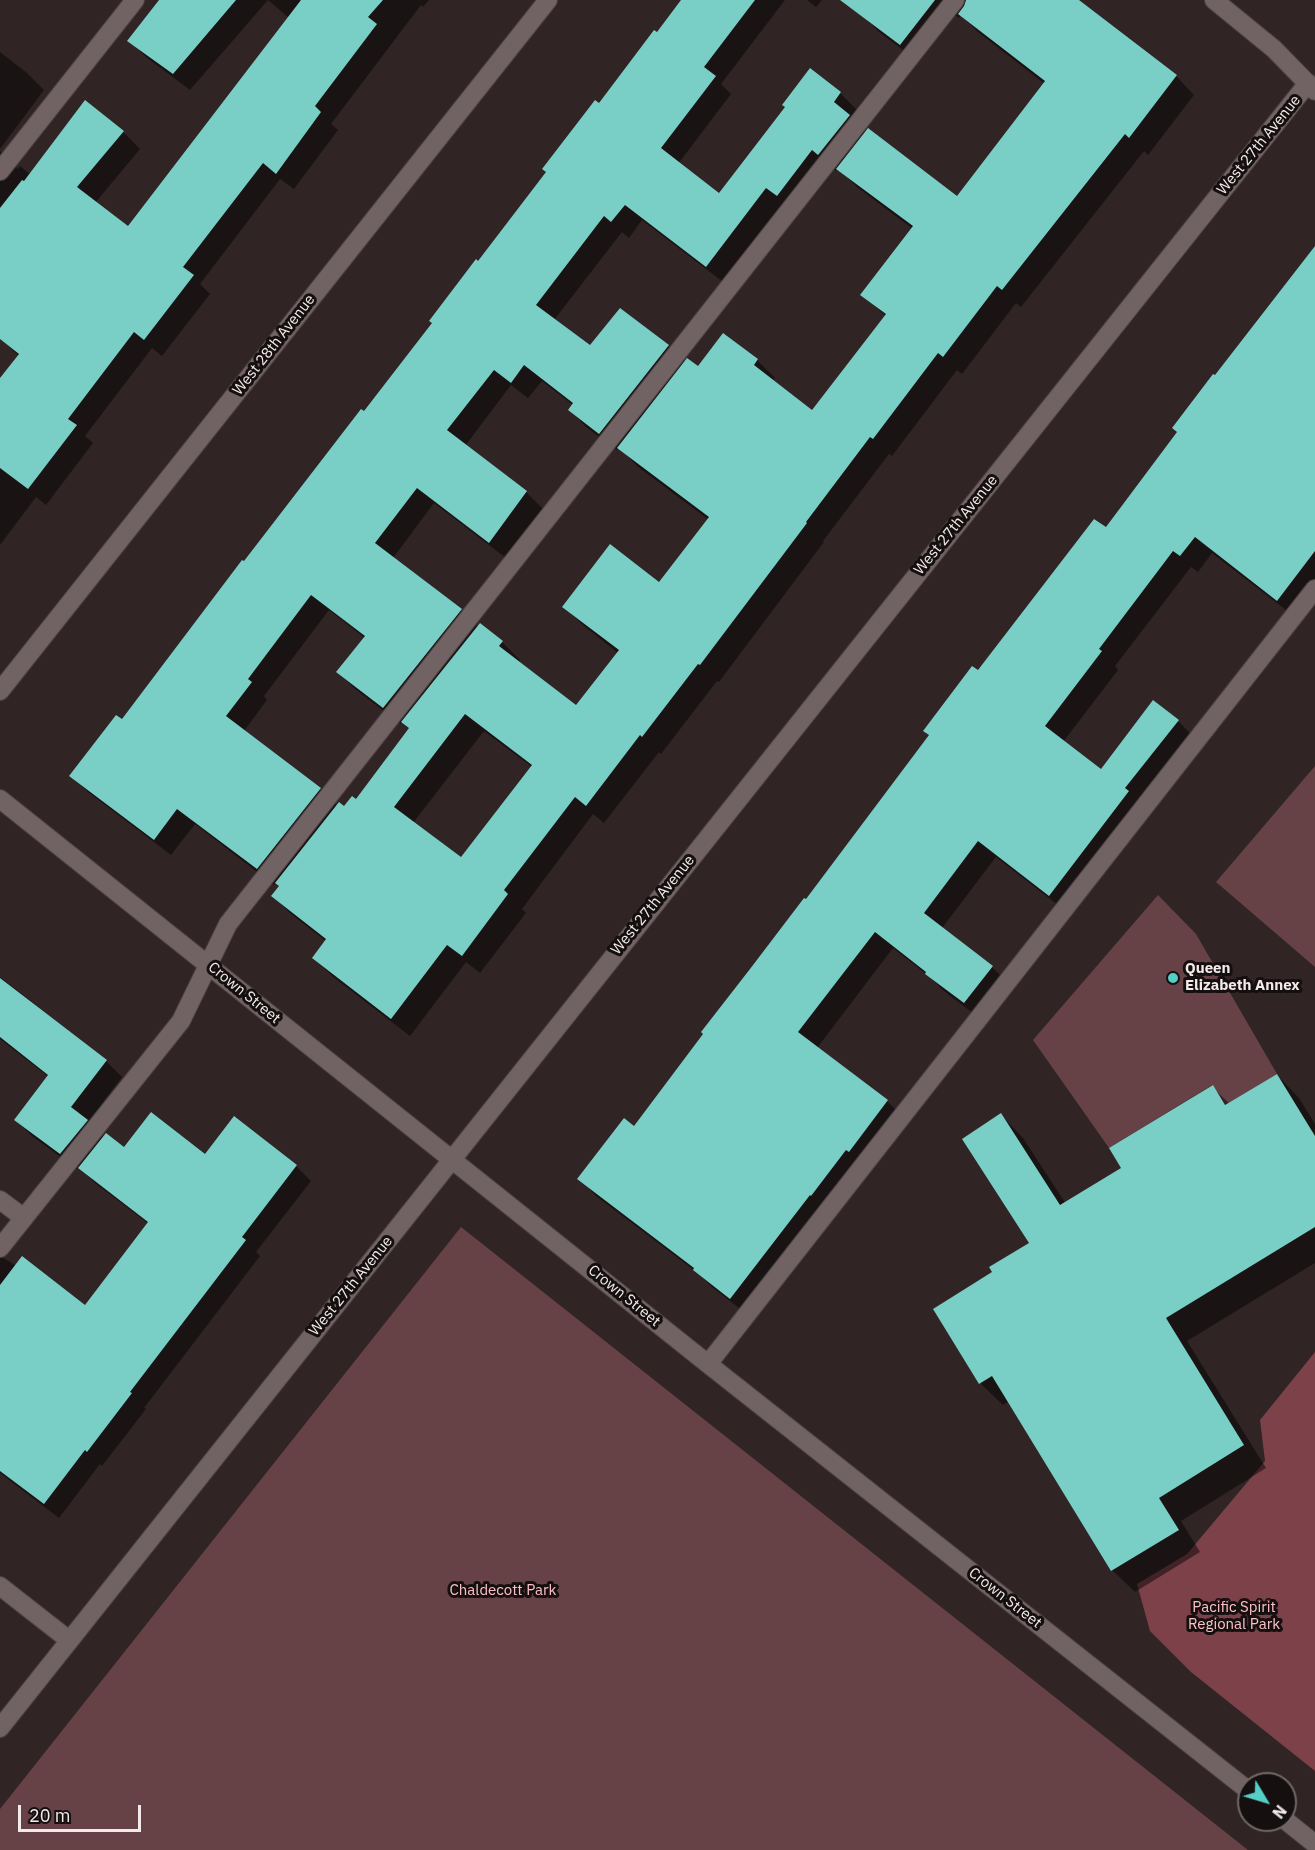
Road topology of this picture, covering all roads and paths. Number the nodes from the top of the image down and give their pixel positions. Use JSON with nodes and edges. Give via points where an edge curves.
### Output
{"nodes":[{"id":1,"x":135,"y":0,"type":"edge"},
{"id":2,"x":548,"y":0,"type":"edge"},
{"id":3,"x":955,"y":0,"type":"edge"},
{"id":4,"x":1214,"y":0,"type":"edge"},
{"id":5,"x":1312,"y":87,"type":"edge"},
{"id":6,"x":0,"y":171,"type":"edge"},
{"id":7,"x":1315,"y":589,"type":"edge"},
{"id":8,"x":0,"y":691,"type":"edge"},
{"id":9,"x":0,"y":799,"type":"edge"},
{"id":10,"x":208,"y":965,"type":"junction"},
{"id":11,"x":452,"y":1159,"type":"junction"},
{"id":12,"x":0,"y":1200,"type":"edge"},
{"id":13,"x":24,"y":1218,"type":"junction"},
{"id":14,"x":0,"y":1248,"type":"edge"},
{"id":15,"x":708,"y":1364,"type":"junction"},
{"id":16,"x":0,"y":1586,"type":"edge"},
{"id":17,"x":69,"y":1640,"type":"junction"},
{"id":18,"x":0,"y":1728,"type":"edge"},
{"id":19,"x":1237,"y":1782,"type":"edge"},
{"id":20,"x":1297,"y":1830,"type":"edge"},
{"id":21,"x":1315,"y":1844,"type":"edge"}],
"edges":[{"from":1,"to":6,"type":"street"},
{"from":2,"to":8,"type":"street","name":"West 28th Avenue"},
{"from":3,"to":10,"type":"street","via":[[228,924]]},
{"from":4,"to":5,"type":"street","via":[[1274,49]]},
{"from":5,"to":11,"type":"street","name":"West 27th Avenue"},
{"from":7,"to":15,"type":"street"},
{"from":9,"to":10,"type":"street","name":"Crown Street"},
{"from":10,"to":11,"type":"street","name":"Crown Street"},
{"from":10,"to":13,"type":"street","via":[[181,1021]]},
{"from":11,"to":15,"type":"street","name":"Crown Street"},
{"from":11,"to":17,"type":"street","name":"West 27th Avenue"},
{"from":12,"to":13,"type":"street"},
{"from":13,"to":14,"type":"street"},
{"from":15,"to":19,"type":"street","name":"Crown Street"},
{"from":16,"to":17,"type":"street"},
{"from":17,"to":18,"type":"street","name":"West 27th Avenue"},
{"from":20,"to":21,"type":"street"}]}
